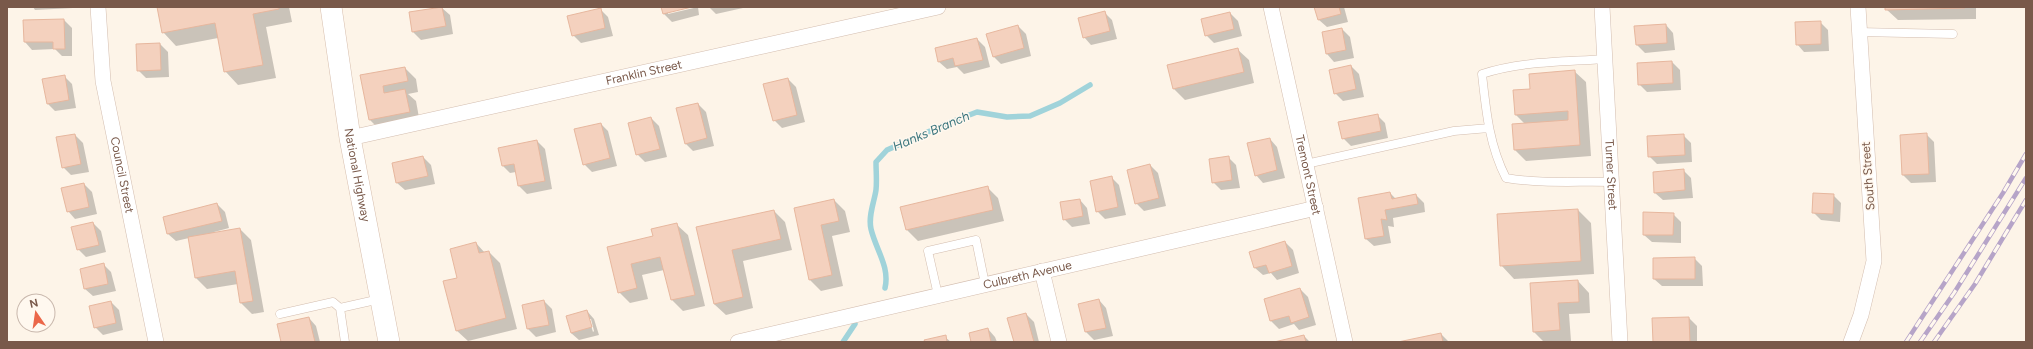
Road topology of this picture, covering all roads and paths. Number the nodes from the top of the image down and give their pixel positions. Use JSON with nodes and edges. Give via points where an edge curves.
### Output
{"nodes":[{"id":1,"x":98,"y":7,"type":"edge"},
{"id":2,"x":331,"y":7,"type":"edge"},
{"id":3,"x":938,"y":7,"type":"edge"},
{"id":4,"x":1271,"y":7,"type":"edge"},
{"id":5,"x":1602,"y":7,"type":"edge"},
{"id":6,"x":1858,"y":7,"type":"edge"},
{"id":7,"x":1858,"y":32,"type":"junction"},
{"id":8,"x":1953,"y":34,"type":"dead end"},
{"id":9,"x":1605,"y":59,"type":"junction"},
{"id":10,"x":1490,"y":128,"type":"junction"},
{"id":11,"x":350,"y":138,"type":"junction"},
{"id":12,"x":1306,"y":164,"type":"junction"},
{"id":13,"x":1612,"y":182,"type":"junction"},
{"id":14,"x":1316,"y":208,"type":"junction"},
{"id":15,"x":1042,"y":271,"type":"junction"},
{"id":16,"x":985,"y":284,"type":"junction"},
{"id":17,"x":938,"y":295,"type":"junction"},
{"id":18,"x":381,"y":299,"type":"junction"},
{"id":19,"x":340,"y":308,"type":"junction"},
{"id":20,"x":280,"y":314,"type":"dead end"},
{"id":21,"x":156,"y":342,"type":"edge"},
{"id":22,"x":345,"y":342,"type":"edge"},
{"id":23,"x":389,"y":342,"type":"edge"},
{"id":24,"x":738,"y":342,"type":"edge"},
{"id":25,"x":1059,"y":342,"type":"edge"},
{"id":26,"x":1345,"y":342,"type":"edge"},
{"id":27,"x":1620,"y":342,"type":"edge"},
{"id":28,"x":1851,"y":342,"type":"edge"}],
"edges":[{"from":1,"to":21,"type":"street","name":"Council Street","via":[[103,81]]},
{"from":2,"to":11,"type":"main road","name":"National Highway"},
{"from":3,"to":11,"type":"street","name":"Franklin Street"},
{"from":4,"to":12,"type":"street","name":"Tremont Street"},
{"from":5,"to":9,"type":"street","name":"Turner Street"},
{"from":6,"to":7,"type":"street","name":"South Street"},
{"from":7,"to":8,"type":"lane"},
{"from":7,"to":28,"type":"street","name":"South Street","via":[[1874,261],[1861,315]]},
{"from":9,"to":10,"type":"lane","via":[[1510,66],[1482,74]]},
{"from":9,"to":13,"type":"street","name":"Turner Street"},
{"from":10,"to":12,"type":"lane","via":[[1454,131]]},
{"from":10,"to":13,"type":"lane","via":[[1496,159],[1506,178],[1529,182]]},
{"from":11,"to":18,"type":"main road","name":"National Highway"},
{"from":12,"to":14,"type":"street","name":"Tremont Street"},
{"from":13,"to":27,"type":"street","name":"Turner Street"},
{"from":14,"to":15,"type":"street","name":"Culbreth Avenue"},
{"from":14,"to":26,"type":"street","name":"Tremont Street"},
{"from":15,"to":16,"type":"street","name":"Culbreth Avenue"},
{"from":15,"to":25,"type":"street"},
{"from":16,"to":17,"type":"street","name":"Culbreth Avenue"},
{"from":16,"to":17,"type":"lane","via":[[976,240],[928,251]]},
{"from":17,"to":24,"type":"street","name":"Culbreth Avenue"},
{"from":18,"to":19,"type":"lane"},
{"from":18,"to":23,"type":"main road","name":"National Highway"},
{"from":19,"to":20,"type":"lane","via":[[333,302]]},
{"from":19,"to":22,"type":"lane"}]}
